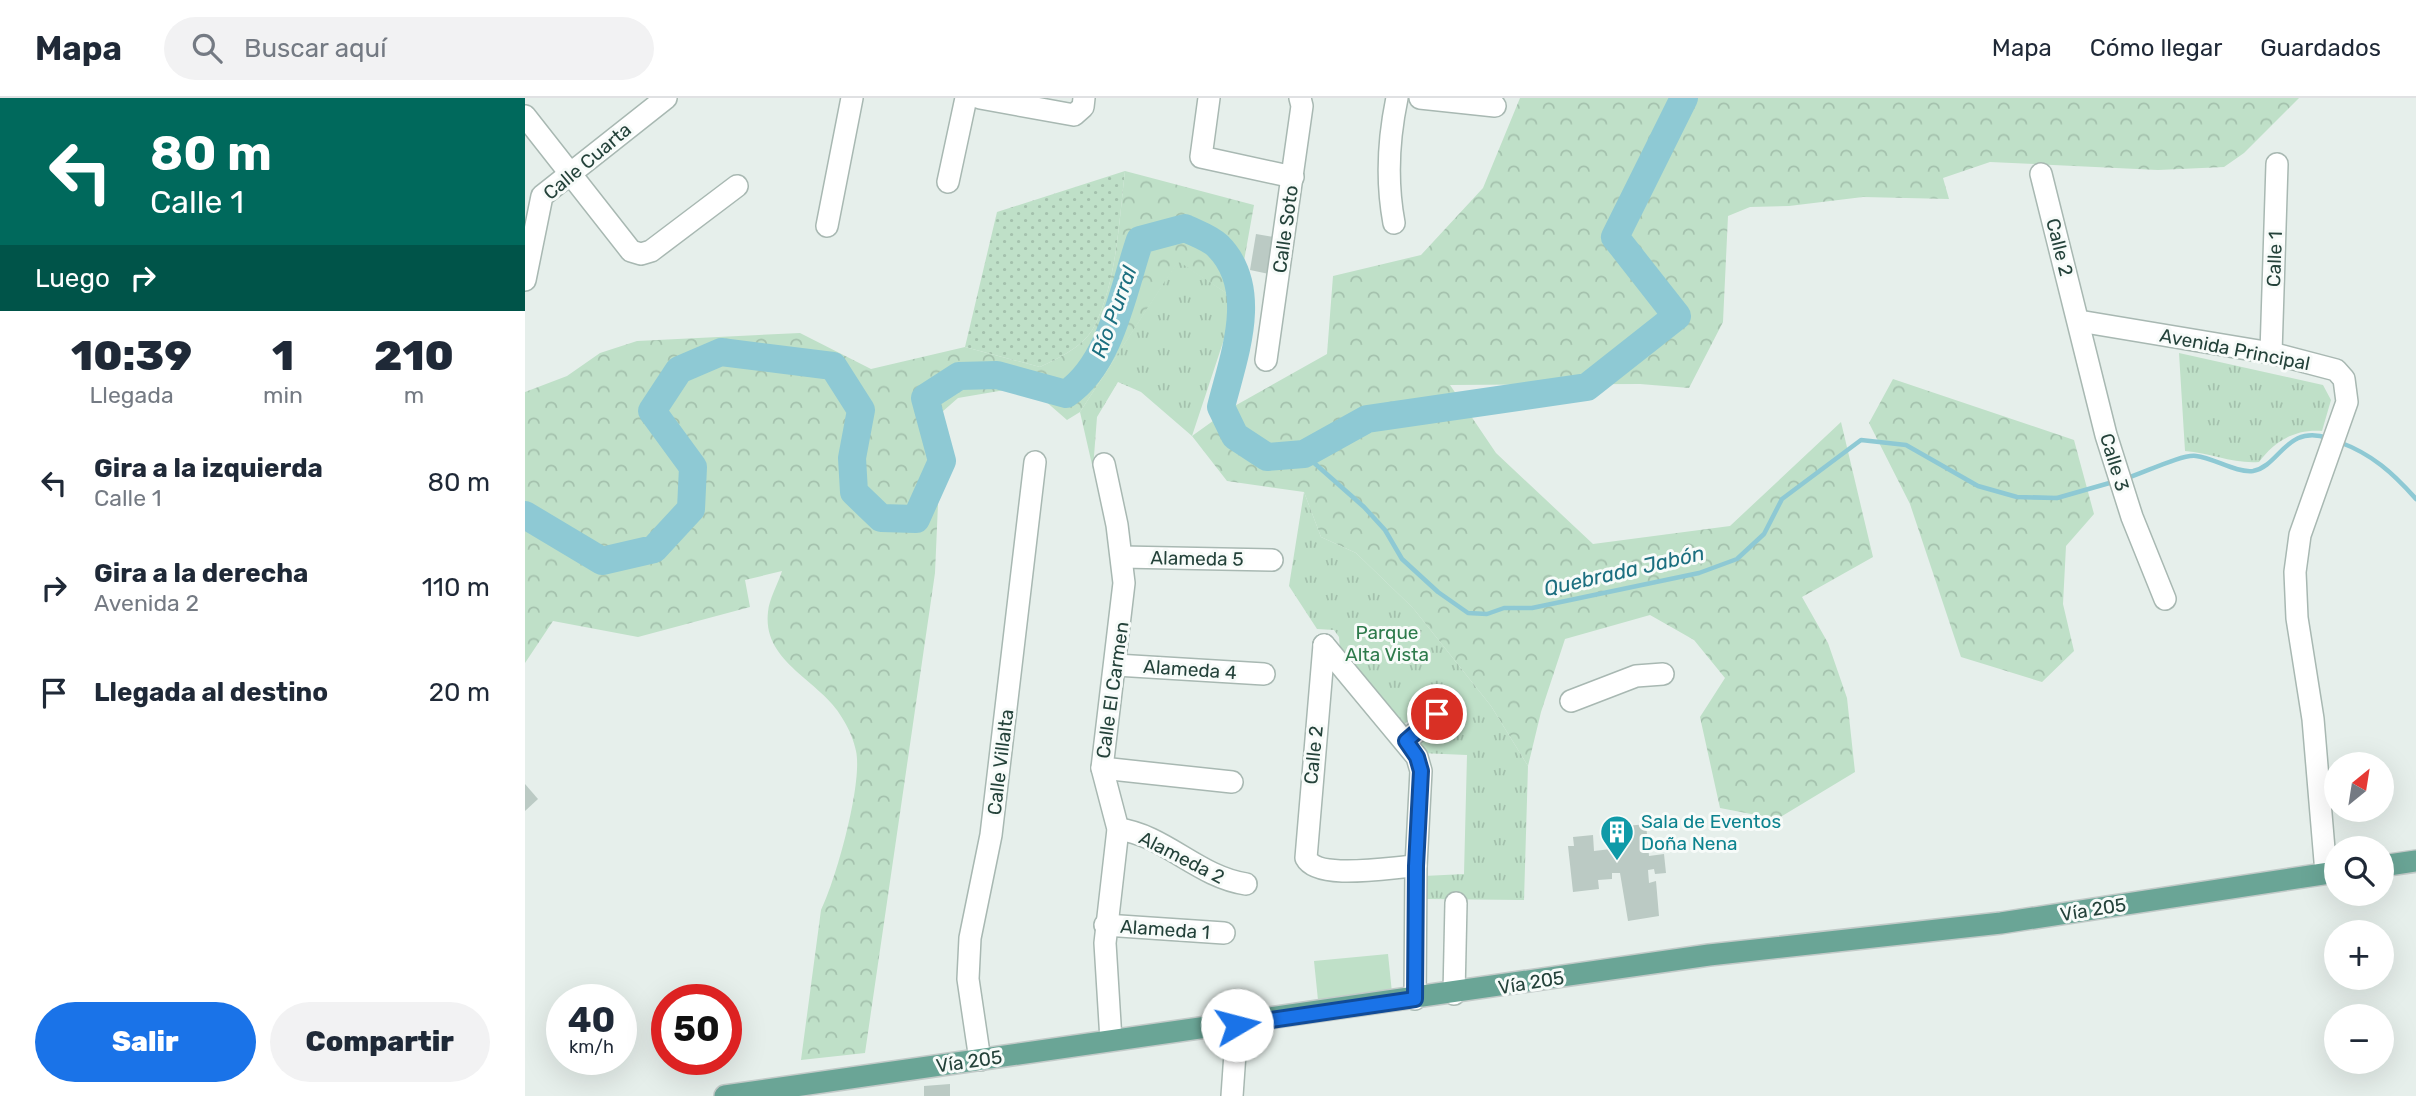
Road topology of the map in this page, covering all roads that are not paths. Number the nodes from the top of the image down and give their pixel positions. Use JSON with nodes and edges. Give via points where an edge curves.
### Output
{"nodes":[{"id":1,"x":666,"y":98,"type":"edge"},
{"id":2,"x":852,"y":98,"type":"edge"},
{"id":3,"x":966,"y":98,"type":"edge"},
{"id":4,"x":980,"y":98,"type":"edge"},
{"id":5,"x":1209,"y":98,"type":"edge"},
{"id":6,"x":1397,"y":98,"type":"edge"},
{"id":7,"x":1420,"y":98,"type":"edge"},
{"id":8,"x":1301,"y":101,"type":"edge"},
{"id":9,"x":1083,"y":103,"type":"edge"},
{"id":10,"x":1495,"y":106,"type":"dead end"},
{"id":11,"x":525,"y":116,"type":"edge"},
{"id":12,"x":2277,"y":164,"type":"dead end"},
{"id":13,"x":568,"y":174,"type":"junction"},
{"id":14,"x":2041,"y":174,"type":"dead end"},
{"id":15,"x":1293,"y":177,"type":"junction"},
{"id":16,"x":948,"y":182,"type":"dead end"},
{"id":17,"x":737,"y":186,"type":"dead end"},
{"id":18,"x":1394,"y":223,"type":"dead end"},
{"id":19,"x":827,"y":226,"type":"dead end"},
{"id":20,"x":525,"y":280,"type":"edge"},
{"id":21,"x":2078,"y":321,"type":"junction"},
{"id":22,"x":2271,"y":353,"type":"junction"},
{"id":23,"x":1266,"y":360,"type":"dead end"},
{"id":24,"x":1035,"y":462,"type":"dead end"},
{"id":25,"x":1104,"y":464,"type":"dead end"},
{"id":26,"x":1122,"y":557,"type":"junction"},
{"id":27,"x":1272,"y":560,"type":"dead end"},
{"id":28,"x":2165,"y":599,"type":"dead end"},
{"id":29,"x":1116,"y":665,"type":"junction"},
{"id":30,"x":1263,"y":674,"type":"dead end"},
{"id":31,"x":1663,"y":674,"type":"dead end"},
{"id":32,"x":1571,"y":701,"type":"dead end"},
{"id":33,"x":1437,"y":714,"type":"dead end"},
{"id":34,"x":1406,"y":741,"type":"junction"},
{"id":35,"x":1102,"y":768,"type":"junction"},
{"id":36,"x":1232,"y":782,"type":"dead end"},
{"id":37,"x":1118,"y":829,"type":"junction"},
{"id":38,"x":2327,"y":836,"type":"edge"},
{"id":39,"x":2416,"y":861,"type":"edge"},
{"id":40,"x":2394,"y":864,"type":"edge"},
{"id":41,"x":1416,"y":866,"type":"junction"},
{"id":42,"x":2324,"y":874,"type":"edge"},
{"id":43,"x":1246,"y":884,"type":"dead end"},
{"id":44,"x":1457,"y":903,"type":"dead end"},
{"id":45,"x":1105,"y":925,"type":"junction"},
{"id":46,"x":1224,"y":933,"type":"dead end"},
{"id":47,"x":1454,"y":994,"type":"junction"},
{"id":48,"x":1415,"y":999,"type":"junction"},
{"id":49,"x":1237,"y":1025,"type":"junction"},
{"id":50,"x":1111,"y":1040,"type":"junction"},
{"id":51,"x":980,"y":1060,"type":"junction"},
{"id":52,"x":784,"y":1092,"type":"edge"},
{"id":53,"x":725,"y":1096,"type":"edge"},
{"id":54,"x":1232,"y":1096,"type":"edge"}],
"edges":[{"from":1,"to":13,"type":"street","name":"Calle Cuarta"},
{"from":2,"to":19,"type":"street"},
{"from":3,"to":16,"type":"street"},
{"from":4,"to":9,"type":"street","via":[[1074,115]]},
{"from":5,"to":15,"type":"street","via":[[1201,157]]},
{"from":6,"to":18,"type":"street","via":[[1388,163]]},
{"from":7,"to":10,"type":"street"},
{"from":8,"to":15,"type":"street","name":"Calle Soto"},
{"from":11,"to":13,"type":"street"},
{"from":12,"to":22,"type":"street","name":"Calle 1"},
{"from":13,"to":17,"type":"street","via":[[631,251],[641,254],[652,251]]},
{"from":13,"to":20,"type":"street","name":"Calle Cuarta","via":[[539,201]]},
{"from":14,"to":21,"type":"street","name":"Calle 2"},
{"from":15,"to":23,"type":"street","name":"Calle Soto"},
{"from":21,"to":22,"type":"street","name":"Avenida Principal"},
{"from":21,"to":28,"type":"street","name":"Calle 3","via":[[2106,435]]},
{"from":22,"to":38,"type":"street","name":"Avenida Principal","via":[[2336,370],[2347,390],[2347,402],[2300,535],[2295,572]]},
{"from":24,"to":51,"type":"street","name":"Calle Villalta","via":[[991,835],[970,938],[968,979]]},
{"from":25,"to":26,"type":"street","name":"Calle El Carmen"},
{"from":26,"to":27,"type":"street","name":"Alameda 5"},
{"from":26,"to":29,"type":"street","name":"Calle El Carmen","via":[[1123,606]]},
{"from":29,"to":30,"type":"street","name":"Alameda 4"},
{"from":29,"to":35,"type":"street","name":"Calle El Carmen"},
{"from":31,"to":32,"type":"street","via":[[1636,676]]},
{"from":33,"to":34,"type":"street"},
{"from":34,"to":41,"type":"street","via":[[1421,771]]},
{"from":34,"to":41,"type":"street","name":"Calle 2","via":[[1324,645],[1304,851],[1309,865],[1325,872]]},
{"from":35,"to":36,"type":"street"},
{"from":35,"to":37,"type":"street","name":"Calle El Carmen"},
{"from":37,"to":43,"type":"street","name":"Alameda 2","via":[[1138,832],[1223,881]]},
{"from":37,"to":45,"type":"street","name":"Calle El Carmen"},
{"from":39,"to":40,"type":"main road"},
{"from":41,"to":48,"type":"street"},
{"from":42,"to":47,"type":"main road","name":"Vía 205","via":[[2001,923],[1709,956]]},
{"from":44,"to":47,"type":"street"},
{"from":45,"to":46,"type":"street","name":"Alameda 1"},
{"from":45,"to":50,"type":"street","name":"Calle El Carmen"},
{"from":47,"to":48,"type":"main road","name":"Vía 205"},
{"from":48,"to":49,"type":"main road","name":"Vía 205"},
{"from":49,"to":50,"type":"main road","name":"Vía 205"},
{"from":49,"to":54,"type":"street"},
{"from":50,"to":51,"type":"main road","name":"Vía 205"},
{"from":51,"to":52,"type":"main road","name":"Vía 205"},
{"from":52,"to":53,"type":"main road","name":"Vía 205"}]}
